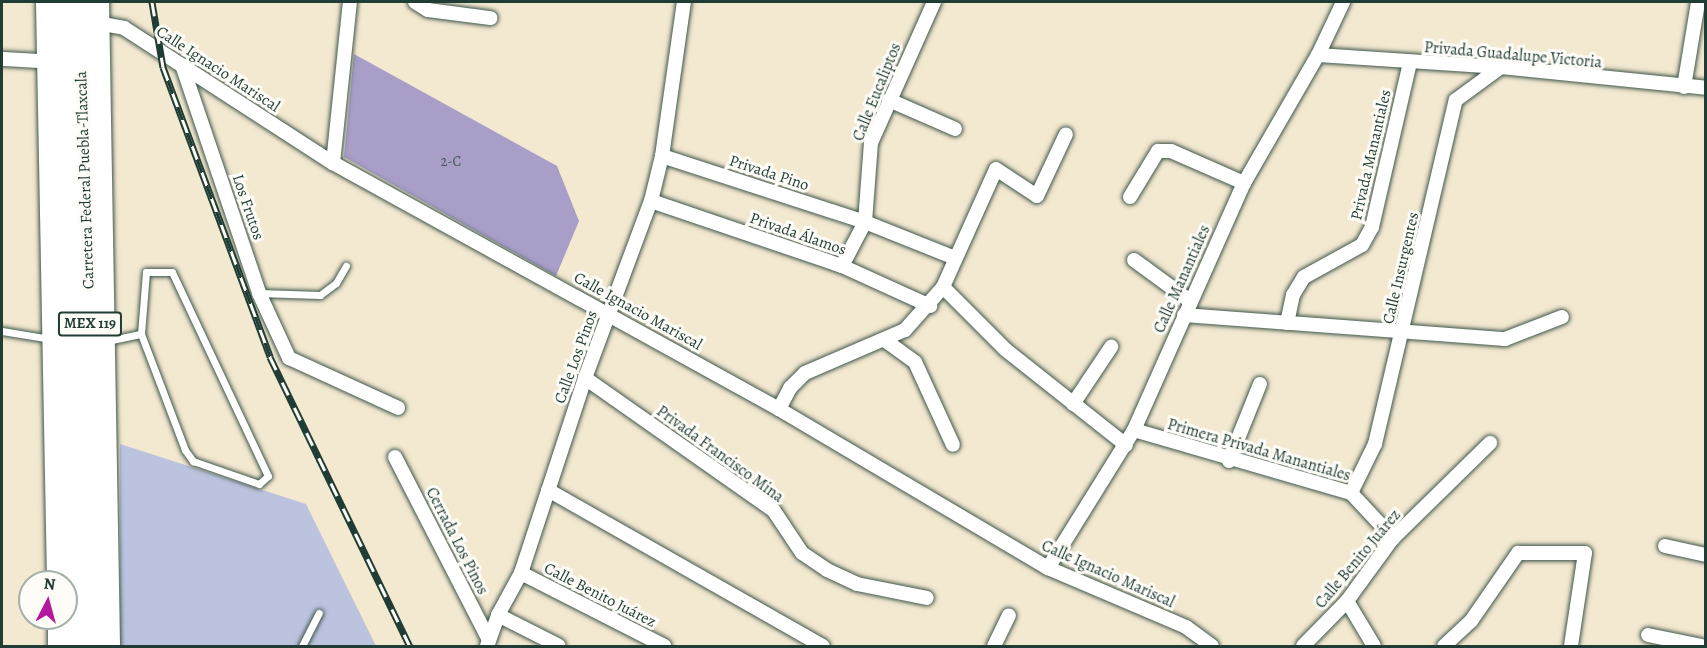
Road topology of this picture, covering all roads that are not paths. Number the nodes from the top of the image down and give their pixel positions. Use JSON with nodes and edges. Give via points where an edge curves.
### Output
{"nodes":[{"id":1,"x":99,"y":2,"type":"edge"},
{"id":2,"x":350,"y":2,"type":"edge"},
{"id":3,"x":415,"y":2,"type":"edge"},
{"id":4,"x":684,"y":2,"type":"edge"},
{"id":5,"x":934,"y":2,"type":"edge"},
{"id":6,"x":1343,"y":2,"type":"edge"},
{"id":7,"x":1698,"y":2,"type":"edge"},
{"id":8,"x":68,"y":13,"type":"edge"},
{"id":9,"x":490,"y":18,"type":"dead end"},
{"id":10,"x":1318,"y":55,"type":"junction"},
{"id":11,"x":2,"y":59,"type":"edge"},
{"id":12,"x":73,"y":62,"type":"junction"},
{"id":13,"x":1410,"y":63,"type":"junction"},
{"id":14,"x":182,"y":65,"type":"junction"},
{"id":15,"x":1501,"y":67,"type":"junction"},
{"id":16,"x":1684,"y":87,"type":"junction"},
{"id":17,"x":1706,"y":88,"type":"edge"},
{"id":18,"x":889,"y":100,"type":"junction"},
{"id":19,"x":956,"y":129,"type":"dead end"},
{"id":20,"x":1066,"y":134,"type":"dead end"},
{"id":21,"x":662,"y":156,"type":"junction"},
{"id":22,"x":333,"y":163,"type":"junction"},
{"id":23,"x":1244,"y":183,"type":"junction"},
{"id":24,"x":1130,"y":197,"type":"dead end"},
{"id":25,"x":651,"y":201,"type":"junction"},
{"id":26,"x":865,"y":222,"type":"junction"},
{"id":27,"x":955,"y":258,"type":"junction"},
{"id":28,"x":1134,"y":260,"type":"dead end"},
{"id":29,"x":346,"y":266,"type":"dead end"},
{"id":30,"x":842,"y":266,"type":"junction"},
{"id":31,"x":943,"y":287,"type":"junction"},
{"id":32,"x":259,"y":293,"type":"junction"},
{"id":33,"x":1190,"y":301,"type":"junction"},
{"id":34,"x":930,"y":306,"type":"junction"},
{"id":35,"x":610,"y":314,"type":"junction"},
{"id":36,"x":1184,"y":315,"type":"junction"},
{"id":37,"x":1562,"y":317,"type":"dead end"},
{"id":38,"x":1287,"y":323,"type":"junction"},
{"id":39,"x":2,"y":331,"type":"edge"},
{"id":40,"x":141,"y":334,"type":"junction"},
{"id":41,"x":1403,"y":334,"type":"junction"},
{"id":42,"x":81,"y":341,"type":"junction"},
{"id":43,"x":886,"y":341,"type":"junction"},
{"id":44,"x":1110,"y":347,"type":"dead end"},
{"id":45,"x":585,"y":378,"type":"junction"},
{"id":46,"x":1260,"y":384,"type":"dead end"},
{"id":47,"x":1073,"y":404,"type":"junction"},
{"id":48,"x":398,"y":408,"type":"dead end"},
{"id":49,"x":779,"y":409,"type":"junction"},
{"id":50,"x":1134,"y":430,"type":"junction"},
{"id":51,"x":1490,"y":443,"type":"dead end"},
{"id":52,"x":953,"y":445,"type":"dead end"},
{"id":53,"x":1126,"y":445,"type":"junction"},
{"id":54,"x":395,"y":457,"type":"dead end"},
{"id":55,"x":1229,"y":461,"type":"junction"},
{"id":56,"x":548,"y":490,"type":"junction"},
{"id":57,"x":1351,"y":493,"type":"junction"},
{"id":58,"x":1393,"y":538,"type":"junction"},
{"id":59,"x":1665,"y":546,"type":"dead end"},
{"id":60,"x":1706,"y":555,"type":"edge"},
{"id":61,"x":1048,"y":567,"type":"junction"},
{"id":62,"x":58,"y":570,"type":"edge"},
{"id":63,"x":520,"y":573,"type":"junction"},
{"id":64,"x":927,"y":598,"type":"dead end"},
{"id":65,"x":1347,"y":601,"type":"junction"},
{"id":66,"x":319,"y":613,"type":"dead end"},
{"id":67,"x":498,"y":615,"type":"junction"},
{"id":68,"x":1009,"y":615,"type":"dead end"},
{"id":69,"x":58,"y":630,"type":"edge"},
{"id":70,"x":1648,"y":635,"type":"dead end"},
{"id":71,"x":488,"y":643,"type":"edge"},
{"id":72,"x":58,"y":646,"type":"edge"},
{"id":73,"x":77,"y":646,"type":"edge"},
{"id":74,"x":93,"y":646,"type":"edge"},
{"id":75,"x":110,"y":646,"type":"edge"},
{"id":76,"x":302,"y":646,"type":"edge"},
{"id":77,"x":559,"y":646,"type":"edge"},
{"id":78,"x":664,"y":646,"type":"edge"},
{"id":79,"x":823,"y":646,"type":"edge"},
{"id":80,"x":994,"y":646,"type":"edge"},
{"id":81,"x":1212,"y":646,"type":"edge"},
{"id":82,"x":1303,"y":646,"type":"edge"},
{"id":83,"x":1374,"y":646,"type":"edge"},
{"id":84,"x":1444,"y":646,"type":"edge"},
{"id":85,"x":1571,"y":646,"type":"edge"},
{"id":86,"x":1701,"y":646,"type":"edge"}],
"edges":[{"from":1,"to":8,"type":"main road","name":"Carretera Federal Puebla-Tlaxcala"},
{"from":2,"to":22,"type":"street"},
{"from":3,"to":9,"type":"street","via":[[428,10]]},
{"from":4,"to":21,"type":"street","name":"Calle Los Pinos"},
{"from":5,"to":18,"type":"street","name":"Calle Eucaliptos"},
{"from":6,"to":10,"type":"street","name":"Calle Manantiales"},
{"from":7,"to":16,"type":"street"},
{"from":8,"to":12,"type":"main road","name":"Carretera Federal Puebla-Tlaxcala","number":"MEX 119"},
{"from":8,"to":12,"type":"main road","name":"Carretera Federal Puebla-Tlaxcala"},
{"from":8,"to":14,"type":"street","name":"Calle Ignacio Mariscal","via":[[124,28]]},
{"from":10,"to":13,"type":"street","name":"Privada Guadalupe Victoria"},
{"from":10,"to":23,"type":"street","name":"Calle Manantiales"},
{"from":11,"to":12,"type":"street"},
{"from":12,"to":42,"type":"main road","name":"Carretera Federal Puebla-Tlaxcala","number":"MEX 119"},
{"from":12,"to":42,"type":"main road","name":"Carretera Federal Puebla-Tlaxcala"},
{"from":13,"to":15,"type":"street","name":"Privada Guadalupe Victoria"},
{"from":13,"to":38,"type":"street","name":"Privada Manantiales","via":[[1372,226],[1362,245],[1304,277],[1293,295]]},
{"from":14,"to":22,"type":"street","name":"Calle Ignacio Mariscal"},
{"from":14,"to":32,"type":"street","name":"Los Frutos"},
{"from":15,"to":16,"type":"street","name":"Privada Guadalupe Victoria"},
{"from":15,"to":41,"type":"street","name":"Calle Insurgentes","via":[[1456,100]]},
{"from":16,"to":17,"type":"street","name":"Privada Guadalupe Victoria"},
{"from":18,"to":19,"type":"street"},
{"from":18,"to":26,"type":"street","name":"Calle Eucaliptos","via":[[871,143]]},
{"from":20,"to":27,"type":"street","via":[[1037,196],[996,169]]},
{"from":21,"to":25,"type":"street","name":"Calle Los Pinos"},
{"from":21,"to":26,"type":"street","name":"Privada Pino"},
{"from":22,"to":35,"type":"street","name":"Calle Ignacio Mariscal"},
{"from":23,"to":24,"type":"street","via":[[1171,151],[1158,151]]},
{"from":23,"to":33,"type":"street","name":"Calle Manantiales"},
{"from":25,"to":30,"type":"street","name":"Privada Álamos"},
{"from":25,"to":35,"type":"street","name":"Calle Los Pinos"},
{"from":26,"to":27,"type":"street","name":"Privada Pino"},
{"from":26,"to":30,"type":"street","name":"Calle Eucaliptos"},
{"from":27,"to":31,"type":"street"},
{"from":28,"to":33,"type":"street"},
{"from":29,"to":32,"type":"lane","via":[[336,283],[320,295]]},
{"from":30,"to":34,"type":"street","name":"Privada Álamos"},
{"from":31,"to":34,"type":"street"},
{"from":31,"to":47,"type":"street","via":[[1006,350]]},
{"from":32,"to":48,"type":"street","name":"Los Frutos","via":[[289,358]]},
{"from":33,"to":36,"type":"street","name":"Calle Manantiales"},
{"from":34,"to":43,"type":"street"},
{"from":35,"to":45,"type":"street","name":"Calle Los Pinos"},
{"from":35,"to":49,"type":"street","name":"Calle Ignacio Mariscal"},
{"from":36,"to":38,"type":"street"},
{"from":36,"to":50,"type":"street","name":"Calle Manantiales"},
{"from":37,"to":41,"type":"street","via":[[1505,339]]},
{"from":38,"to":41,"type":"street"},
{"from":39,"to":42,"type":"lane"},
{"from":40,"to":40,"type":"lane","via":[[146,272],[172,272],[267,476],[259,484],[193,462]]},
{"from":40,"to":42,"type":"lane"},
{"from":41,"to":57,"type":"street","name":"Calle Insurgentes","via":[[1375,444]]},
{"from":42,"to":62,"type":"main road","name":"Carretera Federal Puebla-Tlaxcala"},
{"from":42,"to":73,"type":"main road","name":"Carretera Federal Puebla-Tlaxcala","number":"MEX 119"},
{"from":42,"to":74,"type":"main road","name":"Carretera Federal Puebla-Tlaxcala","number":"MEX 119"},
{"from":42,"to":75,"type":"main road","name":"Carretera Federal Puebla-Tlaxcala"},
{"from":43,"to":49,"type":"street","via":[[805,373],[790,388]]},
{"from":43,"to":52,"type":"street","via":[[915,362]]},
{"from":44,"to":47,"type":"street"},
{"from":45,"to":56,"type":"street","name":"Calle Los Pinos"},
{"from":45,"to":64,"type":"street","name":"Privada Francisco Mina","via":[[774,511],[802,553],[827,570],[857,584]]},
{"from":46,"to":55,"type":"street"},
{"from":47,"to":53,"type":"street"},
{"from":49,"to":61,"type":"street","name":"Calle Ignacio Mariscal"},
{"from":50,"to":53,"type":"street","name":"Calle Manantiales"},
{"from":50,"to":55,"type":"street","name":"Primera Privada Manantiales"},
{"from":51,"to":58,"type":"street","name":"Calle Benito Juárez"},
{"from":53,"to":61,"type":"street","name":"Calle Manantiales"},
{"from":54,"to":71,"type":"street","name":"Cerrada Los Pinos"},
{"from":55,"to":57,"type":"street","name":"Primera Privada Manantiales"},
{"from":56,"to":63,"type":"street","name":"Calle Los Pinos"},
{"from":56,"to":79,"type":"street"},
{"from":57,"to":58,"type":"street","name":"Primera Privada Manantiales"},
{"from":58,"to":65,"type":"street","name":"Calle Benito Juárez"},
{"from":59,"to":60,"type":"street"},
{"from":61,"to":81,"type":"street","name":"Calle Ignacio Mariscal","via":[[1186,627]]},
{"from":63,"to":67,"type":"street","name":"Calle Los Pinos"},
{"from":63,"to":78,"type":"street","name":"Calle Benito Juárez"},
{"from":65,"to":82,"type":"street","name":"Calle Benito Juárez"},
{"from":65,"to":83,"type":"street"},
{"from":66,"to":76,"type":"lane"},
{"from":67,"to":71,"type":"street","name":"Calle Los Pinos"},
{"from":67,"to":77,"type":"street"},
{"from":68,"to":80,"type":"street"},
{"from":69,"to":72,"type":"main road"},
{"from":70,"to":86,"type":"street"},
{"from":84,"to":85,"type":"street","via":[[1470,621],[1518,553],[1584,553]]}]}
